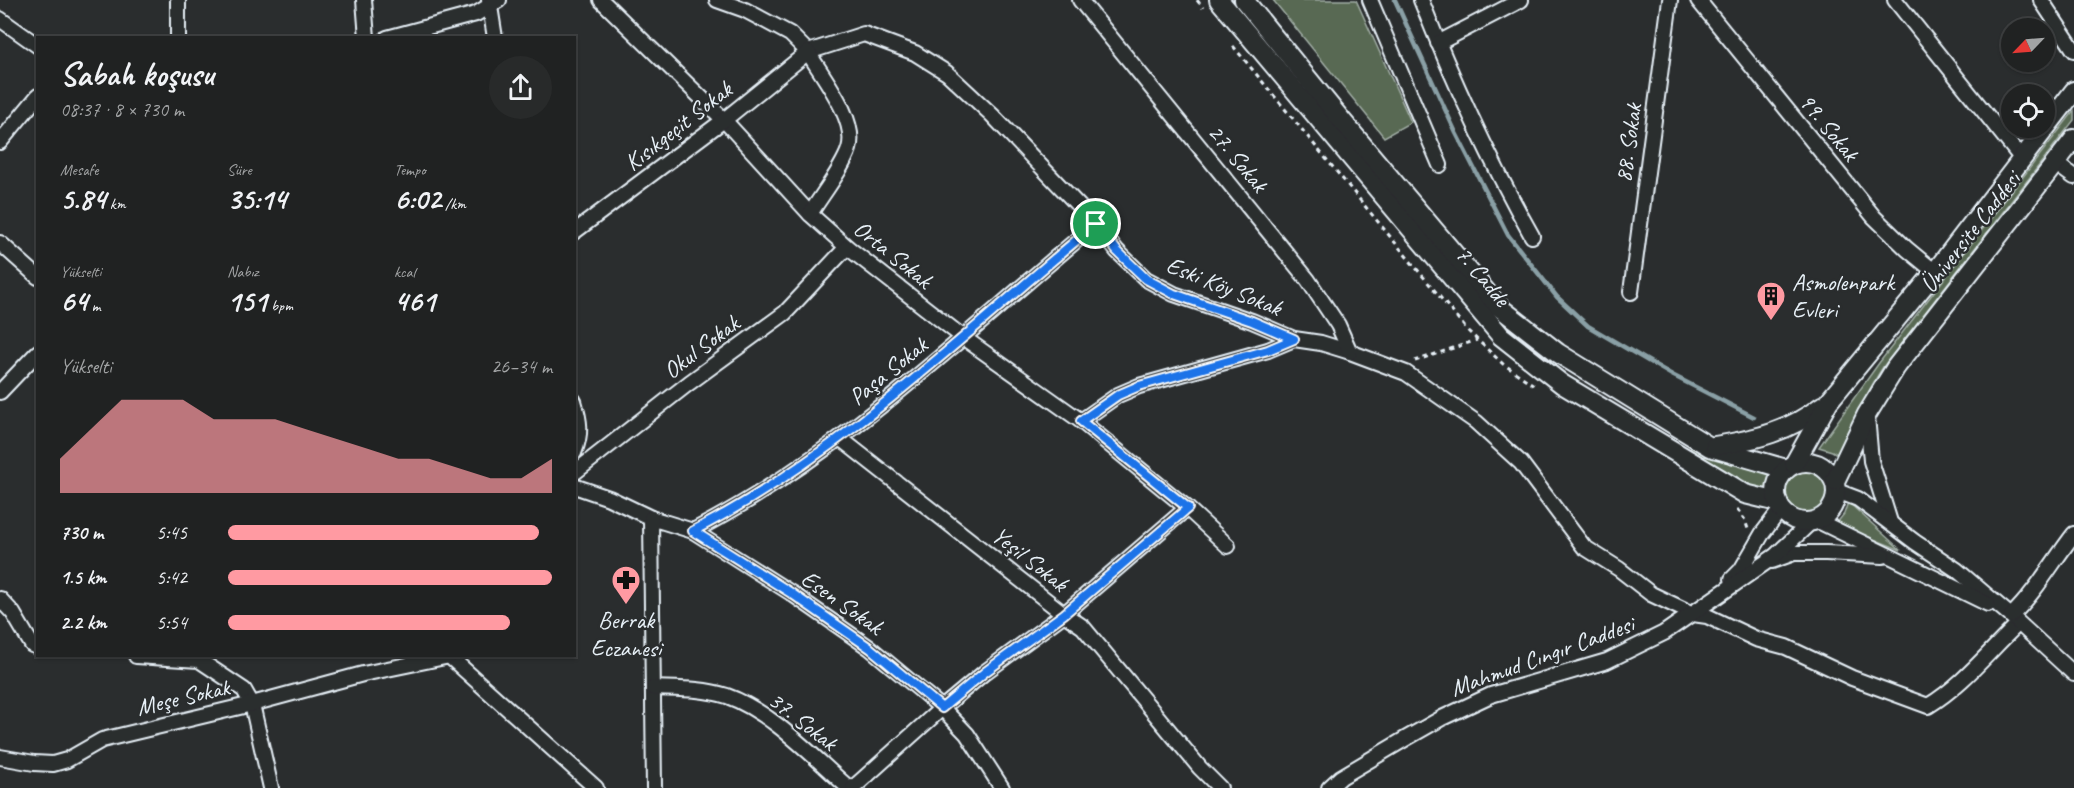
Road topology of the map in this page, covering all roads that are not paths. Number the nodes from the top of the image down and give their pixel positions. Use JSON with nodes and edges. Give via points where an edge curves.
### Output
{"nodes":[{"id":1,"x":178,"y":0,"type":"edge"},
{"id":2,"x":364,"y":0,"type":"edge"},
{"id":3,"x":601,"y":0,"type":"edge"},
{"id":4,"x":717,"y":0,"type":"edge"},
{"id":5,"x":1080,"y":0,"type":"edge"},
{"id":6,"x":1219,"y":0,"type":"edge"},
{"id":7,"x":1244,"y":0,"type":"edge"},
{"id":8,"x":1371,"y":0,"type":"edge"},
{"id":9,"x":1421,"y":0,"type":"edge"},
{"id":10,"x":1521,"y":0,"type":"edge"},
{"id":11,"x":1670,"y":0,"type":"edge"},
{"id":12,"x":1698,"y":0,"type":"edge"},
{"id":13,"x":1895,"y":0,"type":"edge"},
{"id":14,"x":2042,"y":0,"type":"edge"},
{"id":15,"x":493,"y":1,"type":"edge"},
{"id":16,"x":746,"y":5,"type":"edge"},
{"id":17,"x":0,"y":19,"type":"edge"},
{"id":18,"x":178,"y":36,"type":"edge"},
{"id":19,"x":367,"y":36,"type":"edge"},
{"id":20,"x":394,"y":36,"type":"edge"},
{"id":21,"x":495,"y":36,"type":"edge"},
{"id":22,"x":1438,"y":43,"type":"junction"},
{"id":23,"x":36,"y":45,"type":"edge"},
{"id":24,"x":2074,"y":50,"type":"edge"},
{"id":25,"x":808,"y":52,"type":"junction"},
{"id":26,"x":2074,"y":91,"type":"edge"},
{"id":27,"x":36,"y":98,"type":"edge"},
{"id":28,"x":724,"y":120,"type":"junction"},
{"id":29,"x":2074,"y":139,"type":"edge"},
{"id":30,"x":0,"y":142,"type":"edge"},
{"id":31,"x":2021,"y":158,"type":"junction"},
{"id":32,"x":2055,"y":163,"type":"junction"},
{"id":33,"x":1440,"y":165,"type":"dead end"},
{"id":34,"x":2074,"y":177,"type":"edge"},
{"id":35,"x":810,"y":214,"type":"junction"},
{"id":36,"x":1096,"y":224,"type":"junction"},
{"id":37,"x":576,"y":231,"type":"edge"},
{"id":38,"x":1532,"y":236,"type":"dead end"},
{"id":39,"x":0,"y":243,"type":"edge"},
{"id":40,"x":847,"y":247,"type":"junction"},
{"id":41,"x":1935,"y":272,"type":"junction"},
{"id":42,"x":36,"y":275,"type":"edge"},
{"id":43,"x":1630,"y":292,"type":"dead end"},
{"id":44,"x":964,"y":338,"type":"junction"},
{"id":45,"x":1294,"y":339,"type":"junction"},
{"id":46,"x":1350,"y":352,"type":"junction"},
{"id":47,"x":36,"y":354,"type":"edge"},
{"id":48,"x":0,"y":392,"type":"edge"},
{"id":49,"x":1829,"y":401,"type":"junction"},
{"id":50,"x":576,"y":408,"type":"edge"},
{"id":51,"x":1867,"y":414,"type":"junction"},
{"id":52,"x":1081,"y":421,"type":"junction"},
{"id":53,"x":841,"y":439,"type":"junction"},
{"id":54,"x":1710,"y":447,"type":"junction"},
{"id":55,"x":576,"y":448,"type":"edge"},
{"id":56,"x":1790,"y":467,"type":"junction"},
{"id":57,"x":576,"y":471,"type":"edge"},
{"id":58,"x":1836,"y":486,"type":"junction"},
{"id":59,"x":576,"y":487,"type":"edge"},
{"id":60,"x":1779,"y":506,"type":"junction"},
{"id":61,"x":1188,"y":508,"type":"junction"},
{"id":62,"x":651,"y":518,"type":"junction"},
{"id":63,"x":1814,"y":522,"type":"junction"},
{"id":64,"x":1890,"y":522,"type":"junction"},
{"id":65,"x":693,"y":531,"type":"junction"},
{"id":66,"x":2074,"y":534,"type":"edge"},
{"id":67,"x":1228,"y":546,"type":"dead end"},
{"id":68,"x":1888,"y":556,"type":"junction"},
{"id":69,"x":1764,"y":564,"type":"junction"},
{"id":70,"x":0,"y":599,"type":"edge"},
{"id":71,"x":1708,"y":601,"type":"junction"},
{"id":72,"x":1064,"y":614,"type":"junction"},
{"id":73,"x":1693,"y":614,"type":"junction"},
{"id":74,"x":2014,"y":620,"type":"junction"},
{"id":75,"x":36,"y":646,"type":"edge"},
{"id":76,"x":173,"y":657,"type":"edge"},
{"id":77,"x":445,"y":657,"type":"edge"},
{"id":78,"x":451,"y":657,"type":"edge"},
{"id":79,"x":2074,"y":674,"type":"edge"},
{"id":80,"x":653,"y":688,"type":"junction"},
{"id":81,"x":252,"y":704,"type":"junction"},
{"id":82,"x":942,"y":708,"type":"junction"},
{"id":83,"x":0,"y":757,"type":"edge"},
{"id":84,"x":271,"y":788,"type":"edge"},
{"id":85,"x":596,"y":788,"type":"edge"},
{"id":86,"x":654,"y":788,"type":"edge"},
{"id":87,"x":851,"y":788,"type":"edge"},
{"id":88,"x":1002,"y":788,"type":"edge"},
{"id":89,"x":1220,"y":788,"type":"edge"},
{"id":90,"x":1329,"y":788,"type":"edge"}],
"edges":[{"from":1,"to":18,"type":"street"},
{"from":2,"to":19,"type":"street"},
{"from":3,"to":28,"type":"street","name":"Orta Sokak"},
{"from":4,"to":16,"type":"street"},
{"from":5,"to":46,"type":"street","name":"27. Sokak","via":[[1308,280],[1338,325]]},
{"from":6,"to":60,"type":"main road","name":"7. Cadde","via":[[1501,336],[1562,384],[1745,494]]},
{"from":7,"to":54,"type":"main road","name":"7. Cadde","via":[[1499,307],[1558,353]]},
{"from":8,"to":33,"type":"street"},
{"from":9,"to":22,"type":"street"},
{"from":10,"to":22,"type":"street"},
{"from":11,"to":43,"type":"street","name":"88. Sokak"},
{"from":12,"to":41,"type":"street","name":"99. Sokak","via":[[1874,217]]},
{"from":13,"to":31,"type":"street"},
{"from":14,"to":24,"type":"street"},
{"from":15,"to":20,"type":"street","via":[[476,14]]},
{"from":15,"to":21,"type":"street"},
{"from":16,"to":25,"type":"street","via":[[790,34]]},
{"from":17,"to":23,"type":"street"},
{"from":22,"to":38,"type":"street"},
{"from":25,"to":28,"type":"street","name":"Kısıkgeçit Sokak"},
{"from":25,"to":35,"type":"street","via":[[846,115],[851,134],[849,150]]},
{"from":25,"to":36,"type":"street","name":"Eski Köy Sokak","via":[[864,34],[915,53],[947,73],[992,115]]},
{"from":26,"to":31,"type":"main road","name":"Üniversite Caddesi"},
{"from":27,"to":30,"type":"street"},
{"from":28,"to":35,"type":"street","name":"Orta Sokak"},
{"from":28,"to":37,"type":"street","name":"Kısıkgeçit Sokak"},
{"from":29,"to":32,"type":"main road","name":"Üniversite Caddesi"},
{"from":31,"to":41,"type":"main road","name":"Üniversite Caddesi"},
{"from":32,"to":34,"type":"street"},
{"from":32,"to":51,"type":"main road","name":"Üniversite Caddesi","via":[[1902,358]]},
{"from":35,"to":40,"type":"street","name":"Orta Sokak"},
{"from":36,"to":44,"type":"street","name":"Paşa Sokak"},
{"from":36,"to":45,"type":"street","name":"Eski Köy Sokak","via":[[1146,279],[1174,294]]},
{"from":39,"to":42,"type":"street"},
{"from":40,"to":44,"type":"street","name":"Orta Sokak"},
{"from":40,"to":57,"type":"street","name":"Okul Sokak","via":[[786,313]]},
{"from":41,"to":49,"type":"main road","name":"Üniversite Caddesi"},
{"from":44,"to":52,"type":"street","name":"Orta Sokak"},
{"from":44,"to":53,"type":"street","name":"Paşa Sokak"},
{"from":45,"to":46,"type":"street","name":"Eski Köy Sokak"},
{"from":45,"to":52,"type":"street","via":[[1139,386],[1118,395]]},
{"from":46,"to":73,"type":"street","name":"Eski Köy Sokak","via":[[1406,373],[1476,422],[1521,463],[1584,547],[1651,594]]},
{"from":47,"to":48,"type":"street"},
{"from":49,"to":54,"type":"main road","via":[[1804,420],[1759,439]]},
{"from":49,"to":56,"type":"main road","name":"Üniversite Caddesi"},
{"from":50,"to":55,"type":"street","via":[[580,438]]},
{"from":51,"to":58,"type":"main road","name":"Üniversite Caddesi"},
{"from":51,"to":64,"type":"street","via":[[1871,461]]},
{"from":52,"to":61,"type":"street","name":"Orta Sokak"},
{"from":53,"to":65,"type":"street","name":"Paşa Sokak","via":[[734,510]]},
{"from":53,"to":72,"type":"street","name":"Yeşil Sokak"},
{"from":54,"to":56,"type":"main road","name":"7. Cadde"},
{"from":56,"to":58,"type":"main road","via":[[1802,462],[1818,464]]},
{"from":56,"to":60,"type":"main road","via":[[1777,484]]},
{"from":58,"to":63,"type":"main road","via":[[1832,509]]},
{"from":58,"to":64,"type":"street"},
{"from":59,"to":62,"type":"street","name":"Esen Sokak"},
{"from":60,"to":63,"type":"main road","via":[[1793,520]]},
{"from":60,"to":71,"type":"street","name":"Mahmud Cıngır Caddesi","via":[[1741,570]]},
{"from":61,"to":67,"type":"street","name":"Orta Sokak"},
{"from":61,"to":72,"type":"street"},
{"from":62,"to":65,"type":"street","name":"Esen Sokak"},
{"from":62,"to":80,"type":"street"},
{"from":63,"to":68,"type":"street"},
{"from":63,"to":69,"type":"street","name":"Mahmud Cıngır Caddesi"},
{"from":64,"to":74,"type":"street","via":[[1957,570]]},
{"from":65,"to":82,"type":"street","name":"Esen Sokak","via":[[870,648]]},
{"from":66,"to":74,"type":"street"},
{"from":68,"to":69,"type":"street","via":[[1794,554]]},
{"from":68,"to":74,"type":"street"},
{"from":69,"to":71,"type":"street","name":"Mahmud Cıngır Caddesi"},
{"from":70,"to":75,"type":"street"},
{"from":71,"to":73,"type":"street","name":"Mahmud Cıngır Caddesi"},
{"from":72,"to":82,"type":"street"},
{"from":72,"to":89,"type":"street","name":"Yeşil Sokak","via":[[1083,627]]},
{"from":73,"to":74,"type":"street","name":"Eski Köy Sokak","via":[[1707,616],[1928,706],[1977,667]]},
{"from":73,"to":90,"type":"street","name":"Mahmud Cıngır Caddesi","via":[[1607,661],[1491,695],[1442,718],[1349,771]]},
{"from":74,"to":79,"type":"street"},
{"from":76,"to":81,"type":"street","via":[[199,660],[244,690]]},
{"from":77,"to":81,"type":"street","name":"Meşe Sokak"},
{"from":78,"to":85,"type":"street"},
{"from":80,"to":86,"type":"street"},
{"from":80,"to":87,"type":"street","name":"37. Sokak","via":[[696,689],[727,696],[758,711]]},
{"from":81,"to":83,"type":"street","name":"Meşe Sokak","via":[[102,740],[53,764]]},
{"from":81,"to":84,"type":"street"},
{"from":82,"to":87,"type":"street"},
{"from":82,"to":88,"type":"street","name":"Esen Sokak","via":[[967,734]]}]}
